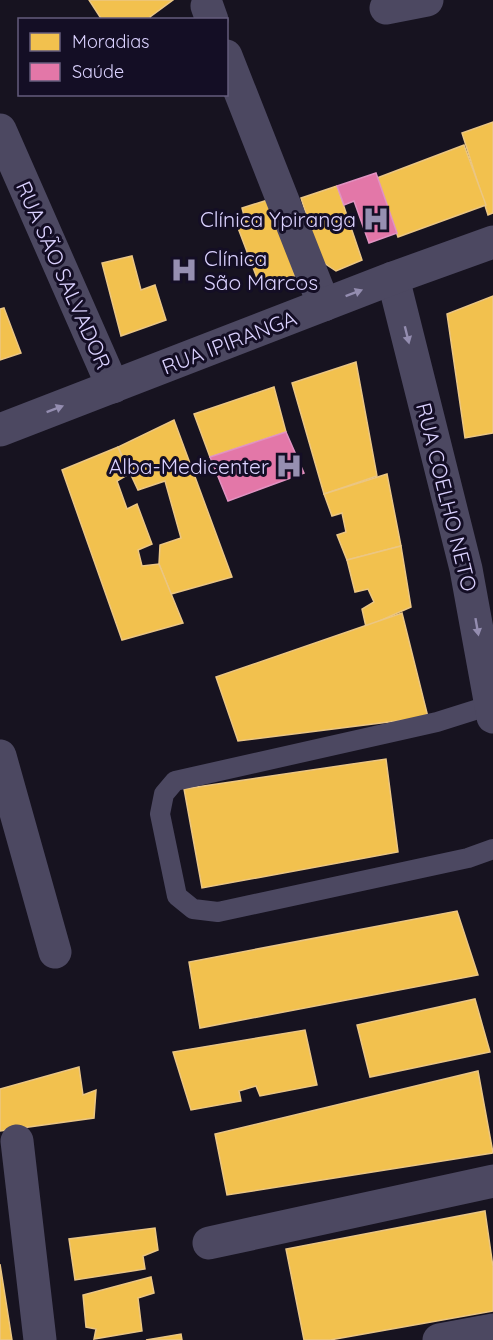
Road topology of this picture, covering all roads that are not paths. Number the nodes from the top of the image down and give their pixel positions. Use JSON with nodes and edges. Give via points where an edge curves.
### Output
{"nodes":[{"id":1,"x":427,"y":0,"type":"edge"},
{"id":2,"x":386,"y":8,"type":"dead end"},
{"id":3,"x":228,"y":61,"type":"edge"},
{"id":4,"x":0,"y":130,"type":"edge"},
{"id":5,"x":493,"y":242,"type":"edge"},
{"id":6,"x":393,"y":278,"type":"junction"},
{"id":7,"x":324,"y":305,"type":"junction"},
{"id":8,"x":113,"y":387,"type":"junction"},
{"id":9,"x":0,"y":430,"type":"edge"},
{"id":10,"x":492,"y":711,"type":"edge"},
{"id":11,"x":0,"y":756,"type":"edge"},
{"id":12,"x":493,"y":849,"type":"edge"},
{"id":13,"x":55,"y":952,"type":"dead end"},
{"id":14,"x":17,"y":1141,"type":"dead end"},
{"id":15,"x":493,"y":1181,"type":"edge"},
{"id":16,"x":208,"y":1243,"type":"dead end"},
{"id":17,"x":493,"y":1330,"type":"edge"},
{"id":18,"x":40,"y":1340,"type":"edge"},
{"id":19,"x":439,"y":1340,"type":"edge"}],
"edges":[{"from":1,"to":2,"type":"street"},
{"from":3,"to":7,"type":"street"},
{"from":4,"to":8,"type":"street","name":"RUA SÃO SALVADOR"},
{"from":5,"to":6,"type":"street","name":"RUA IPIRANGA"},
{"from":7,"to":6,"type":"street","name":"RUA IPIRANGA","one_way":true},
{"from":6,"to":10,"type":"street","name":"RUA COELHO NETO","one_way":true,"via":[[466,569]]},
{"from":7,"to":8,"type":"street","name":"RUA IPIRANGA"},
{"from":9,"to":8,"type":"street","name":"RUA IPIRANGA","one_way":true},
{"from":10,"to":12,"type":"lane","via":[[176,781],[164,794],[160,814],[177,897],[193,909],[219,912],[468,858]]},
{"from":11,"to":13,"type":"street"},
{"from":14,"to":18,"type":"street"},
{"from":15,"to":16,"type":"street"},
{"from":17,"to":19,"type":"street"}]}
